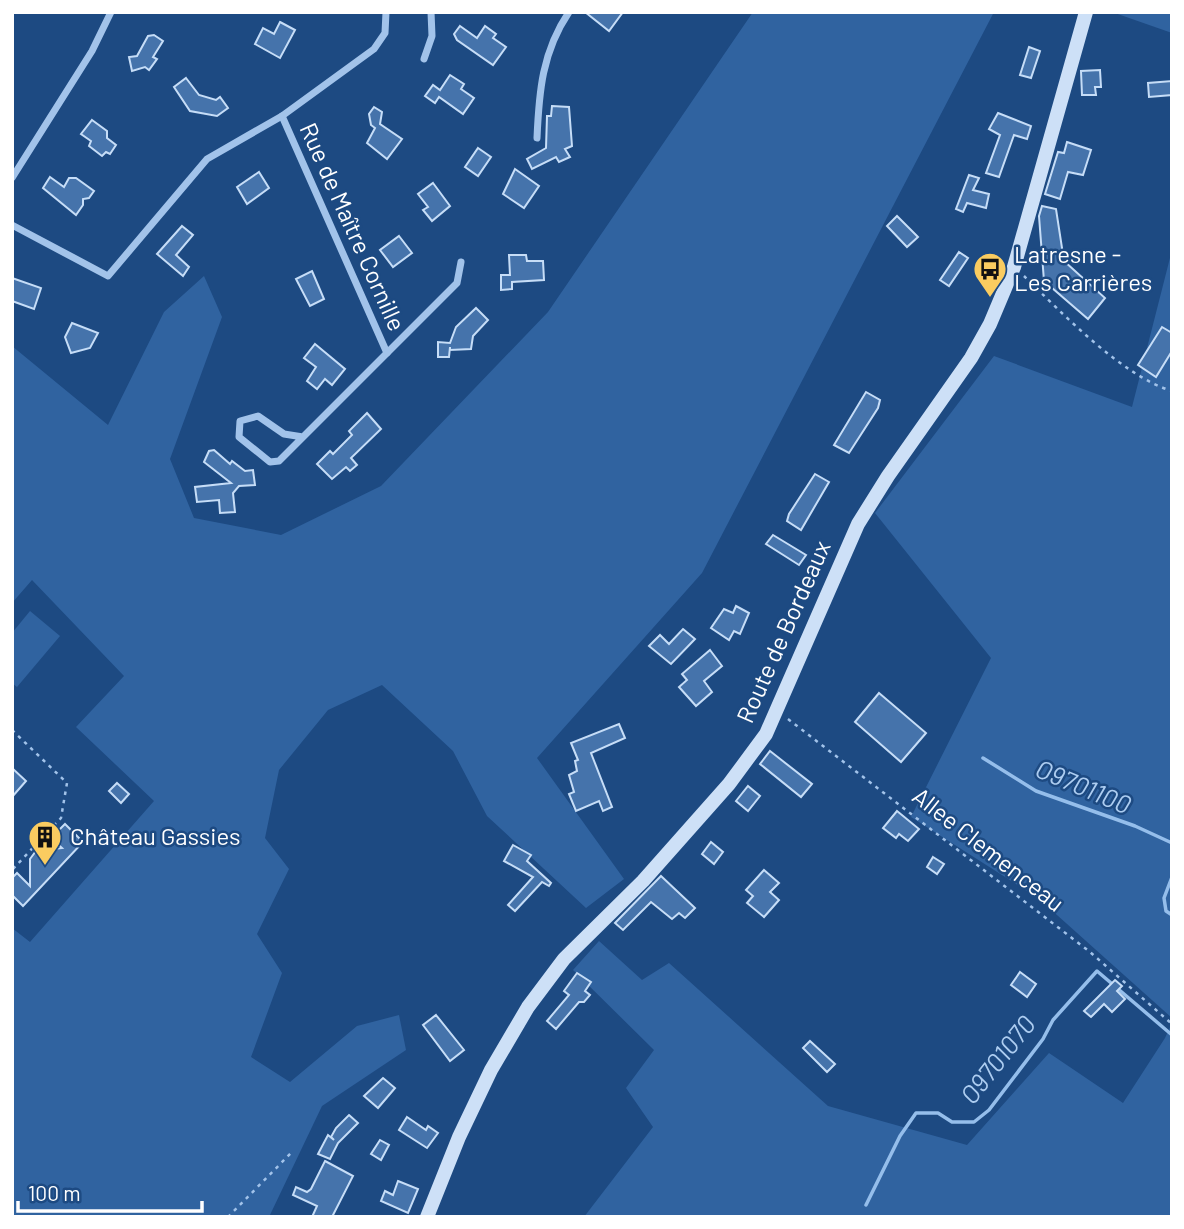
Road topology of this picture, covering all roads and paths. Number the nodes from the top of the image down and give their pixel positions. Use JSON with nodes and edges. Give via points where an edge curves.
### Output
{"nodes":[{"id":1,"x":111,"y":12,"type":"edge"},
{"id":2,"x":386,"y":12,"type":"edge"},
{"id":3,"x":430,"y":12,"type":"edge"},
{"id":4,"x":569,"y":12,"type":"edge"},
{"id":5,"x":1086,"y":12,"type":"edge"},
{"id":6,"x":424,"y":59,"type":"dead end"},
{"id":7,"x":282,"y":116,"type":"junction"},
{"id":8,"x":537,"y":138,"type":"dead end"},
{"id":9,"x":12,"y":178,"type":"edge"},
{"id":10,"x":12,"y":225,"type":"edge"},
{"id":11,"x":461,"y":262,"type":"dead end"},
{"id":12,"x":1014,"y":267,"type":"junction"},
{"id":13,"x":387,"y":353,"type":"junction"},
{"id":14,"x":1172,"y":391,"type":"edge"},
{"id":15,"x":303,"y":436,"type":"junction"},
{"id":16,"x":777,"y":711,"type":"junction"},
{"id":17,"x":12,"y":730,"type":"edge"},
{"id":18,"x":12,"y":870,"type":"edge"},
{"id":19,"x":1172,"y":1024,"type":"edge"},
{"id":20,"x":292,"y":1152,"type":"dead end"},
{"id":21,"x":228,"y":1217,"type":"edge"},
{"id":22,"x":427,"y":1217,"type":"edge"}],
"edges":[{"from":1,"to":9,"type":"street","via":[[92,51]]},
{"from":2,"to":7,"type":"street","via":[[385,33],[374,49]]},
{"from":3,"to":6,"type":"street","via":[[432,36]]},
{"from":4,"to":8,"type":"street","via":[[547,52],[539,86]]},
{"from":5,"to":12,"type":"street","name":"Route de Bordeaux"},
{"from":7,"to":10,"type":"street","via":[[208,159],[108,276]]},
{"from":7,"to":13,"type":"street","name":"Rue de Maître Cornille"},
{"from":11,"to":13,"type":"street","name":"Rue de Maître Cornille","via":[[457,283]]},
{"from":12,"to":14,"type":"path","via":[[1081,330],[1150,384]]},
{"from":12,"to":16,"type":"street","name":"Route de Bordeaux","via":[[971,358],[858,524]]},
{"from":13,"to":15,"type":"street","name":"Rue de Maître Cornille"},
{"from":15,"to":15,"type":"street","name":"Rue de Maître Cornille","via":[[284,433],[258,416],[240,421],[239,437],[270,462],[279,461]]},
{"from":16,"to":19,"type":"path","name":"Allee Clemenceau","via":[[1090,952]]},
{"from":16,"to":22,"type":"street","name":"Route de Bordeaux","via":[[729,784],[643,881],[564,959],[528,1007],[491,1070]]},
{"from":17,"to":18,"type":"path","via":[[67,783],[61,818]]},
{"from":20,"to":21,"type":"path"}]}
